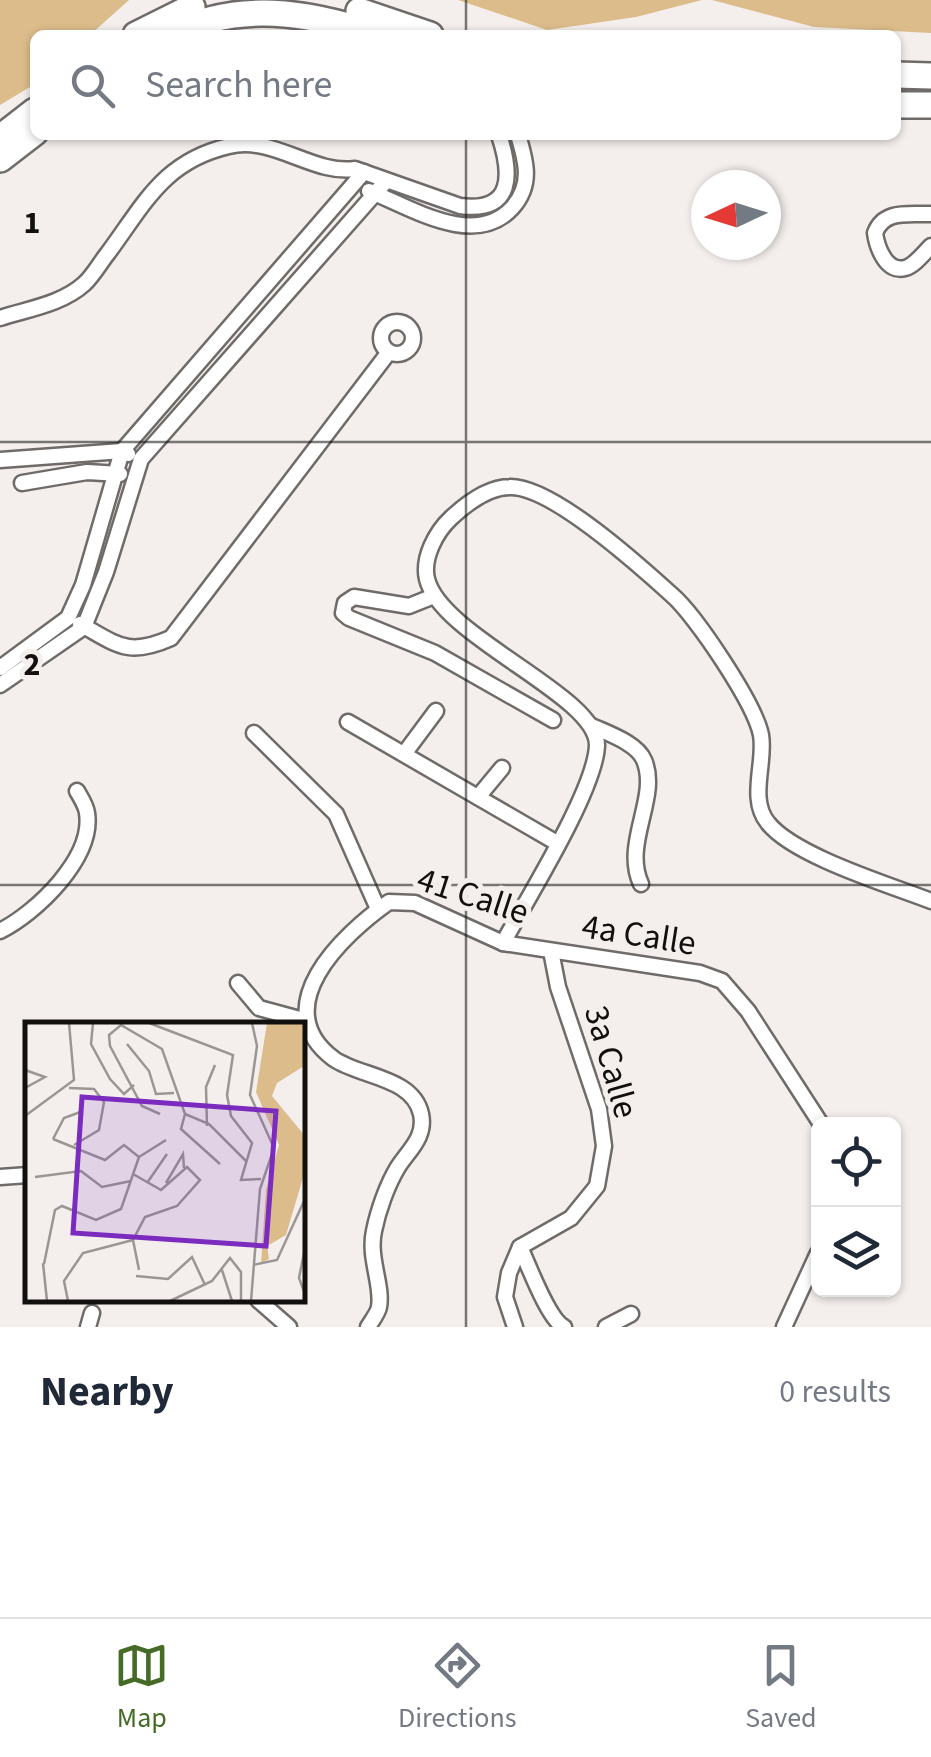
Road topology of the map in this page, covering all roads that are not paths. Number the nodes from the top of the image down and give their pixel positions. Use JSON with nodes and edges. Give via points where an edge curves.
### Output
{"nodes":[{"id":1,"x":216,"y":0,"type":"edge"},
{"id":2,"x":314,"y":0,"type":"edge"},
{"id":3,"x":145,"y":30,"type":"edge"},
{"id":4,"x":183,"y":30,"type":"edge"},
{"id":5,"x":361,"y":30,"type":"edge"},
{"id":6,"x":415,"y":30,"type":"edge"},
{"id":7,"x":901,"y":61,"type":"edge"},
{"id":8,"x":931,"y":62,"type":"edge"},
{"id":9,"x":901,"y":75,"type":"edge"},
{"id":10,"x":931,"y":76,"type":"edge"},
{"id":11,"x":901,"y":92,"type":"edge"},
{"id":12,"x":931,"y":92,"type":"edge"},
{"id":13,"x":901,"y":105,"type":"edge"},
{"id":14,"x":931,"y":105,"type":"edge"},
{"id":15,"x":30,"y":115,"type":"edge"},
{"id":16,"x":30,"y":136,"type":"edge"},
{"id":17,"x":0,"y":138,"type":"edge"},
{"id":18,"x":501,"y":140,"type":"edge"},
{"id":19,"x":519,"y":140,"type":"edge"},
{"id":20,"x":0,"y":160,"type":"edge"},
{"id":21,"x":509,"y":165,"type":"junction"},
{"id":22,"x":527,"y":167,"type":"junction"},
{"id":23,"x":359,"y":179,"type":"junction"},
{"id":24,"x":386,"y":180,"type":"junction"},
{"id":25,"x":376,"y":194,"type":"junction"},
{"id":26,"x":931,"y":214,"type":"edge"},
{"id":27,"x":931,"y":246,"type":"edge"},
{"id":28,"x":0,"y":318,"type":"edge"},
{"id":29,"x":389,"y":352,"type":"dead end"},
{"id":30,"x":122,"y":451,"type":"junction"},
{"id":31,"x":140,"y":458,"type":"junction"},
{"id":32,"x":0,"y":460,"type":"edge"},
{"id":33,"x":115,"y":472,"type":"junction"},
{"id":34,"x":133,"y":478,"type":"junction"},
{"id":35,"x":22,"y":483,"type":"dead end"},
{"id":36,"x":434,"y":596,"type":"junction"},
{"id":37,"x":68,"y":618,"type":"junction"},
{"id":38,"x":84,"y":627,"type":"junction"},
{"id":39,"x":0,"y":668,"type":"edge"},
{"id":40,"x":0,"y":685,"type":"edge"},
{"id":41,"x":436,"y":710,"type":"dead end"},
{"id":42,"x":553,"y":720,"type":"dead end"},
{"id":43,"x":348,"y":722,"type":"dead end"},
{"id":44,"x":592,"y":726,"type":"junction"},
{"id":45,"x":254,"y":733,"type":"dead end"},
{"id":46,"x":404,"y":754,"type":"junction"},
{"id":47,"x":502,"y":768,"type":"dead end"},
{"id":48,"x":77,"y":790,"type":"dead end"},
{"id":49,"x":478,"y":797,"type":"junction"},
{"id":50,"x":557,"y":843,"type":"junction"},
{"id":51,"x":641,"y":884,"type":"dead end"},
{"id":52,"x":931,"y":901,"type":"edge"},
{"id":53,"x":378,"y":909,"type":"junction"},
{"id":54,"x":0,"y":931,"type":"edge"},
{"id":55,"x":503,"y":943,"type":"junction"},
{"id":56,"x":552,"y":951,"type":"junction"},
{"id":57,"x":238,"y":983,"type":"dead end"},
{"id":58,"x":307,"y":1021,"type":"junction"},
{"id":59,"x":816,"y":1117,"type":"edge"},
{"id":60,"x":25,"y":1175,"type":"edge"},
{"id":61,"x":0,"y":1177,"type":"edge"},
{"id":62,"x":520,"y":1247,"type":"junction"},
{"id":63,"x":811,"y":1269,"type":"edge"},
{"id":64,"x":260,"y":1302,"type":"edge"},
{"id":65,"x":631,"y":1314,"type":"dead end"},
{"id":66,"x":290,"y":1327,"type":"edge"},
{"id":67,"x":368,"y":1327,"type":"edge"},
{"id":68,"x":516,"y":1327,"type":"edge"},
{"id":69,"x":564,"y":1327,"type":"edge"},
{"id":70,"x":606,"y":1327,"type":"edge"},
{"id":71,"x":784,"y":1327,"type":"edge"}],
"edges":[{"from":1,"to":3,"type":"highway"},
{"from":2,"to":6,"type":"highway"},
{"from":4,"to":5,"type":"highway","via":[[218,16],[274,12]]},
{"from":7,"to":8,"type":"highway"},
{"from":9,"to":10,"type":"highway"},
{"from":11,"to":12,"type":"highway"},
{"from":13,"to":14,"type":"highway"},
{"from":15,"to":17,"type":"highway"},
{"from":16,"to":20,"type":"highway"},
{"from":18,"to":21,"type":"street"},
{"from":19,"to":22,"type":"street"},
{"from":21,"to":22,"type":"street"},
{"from":21,"to":24,"type":"street","via":[[505,190],[477,208]]},
{"from":22,"to":25,"type":"street","via":[[514,206],[480,227],[451,224]]},
{"from":23,"to":24,"type":"street"},
{"from":23,"to":25,"type":"street"},
{"from":23,"to":28,"type":"street","via":[[355,169],[341,171],[273,148],[235,144],[194,156],[163,180],[85,283],[60,299]]},
{"from":23,"to":30,"type":"street"},
{"from":24,"to":25,"type":"street"},
{"from":25,"to":31,"type":"street"},
{"from":26,"to":27,"type":"street","via":[[891,215],[875,233],[885,260],[899,269]]},
{"from":29,"to":38,"type":"street","via":[[171,638],[147,649],[125,648]]},
{"from":30,"to":31,"type":"street"},
{"from":30,"to":32,"type":"street"},
{"from":30,"to":33,"type":"street"},
{"from":31,"to":34,"type":"street"},
{"from":33,"to":34,"type":"street"},
{"from":33,"to":35,"type":"street"},
{"from":33,"to":37,"type":"street"},
{"from":34,"to":38,"type":"street"},
{"from":36,"to":42,"type":"street","via":[[409,606],[354,598],[343,613],[435,653]]},
{"from":36,"to":44,"type":"street"},
{"from":36,"to":52,"type":"street","via":[[426,562],[443,525],[484,495],[509,486],[536,491],[652,577],[700,625],[760,732],[765,821],[823,858]]},
{"from":37,"to":38,"type":"street"},
{"from":37,"to":39,"type":"street"},
{"from":38,"to":40,"type":"street"},
{"from":41,"to":46,"type":"street"},
{"from":43,"to":46,"type":"street"},
{"from":44,"to":50,"type":"street","via":[[597,743],[591,774]]},
{"from":44,"to":51,"type":"street","via":[[644,760],[636,861]]},
{"from":45,"to":53,"type":"street","via":[[336,814]]},
{"from":46,"to":49,"type":"street"},
{"from":47,"to":49,"type":"street"},
{"from":48,"to":54,"type":"street","via":[[86,824],[72,863],[48,898]]},
{"from":49,"to":50,"type":"street"},
{"from":50,"to":55,"type":"street"},
{"from":53,"to":55,"type":"street","name":"41 Calle","via":[[388,902],[416,903]]},
{"from":53,"to":58,"type":"street","via":[[317,973],[307,994]]},
{"from":55,"to":56,"type":"street","name":"41 Calle"},
{"from":56,"to":59,"type":"street","name":"4a Calle","via":[[722,980]]},
{"from":56,"to":62,"type":"street","name":"3a Calle","via":[[604,1146],[597,1186],[571,1218]]},
{"from":57,"to":58,"type":"street","via":[[258,1008]]},
{"from":58,"to":67,"type":"street","via":[[330,1055],[413,1096],[422,1115],[419,1140],[399,1166],[374,1226],[379,1307]]},
{"from":60,"to":61,"type":"street"},
{"from":62,"to":68,"type":"street","via":[[505,1298]]},
{"from":62,"to":69,"type":"street","via":[[548,1310]]},
{"from":63,"to":71,"type":"street"},
{"from":64,"to":66,"type":"street"},
{"from":65,"to":70,"type":"street"}]}
